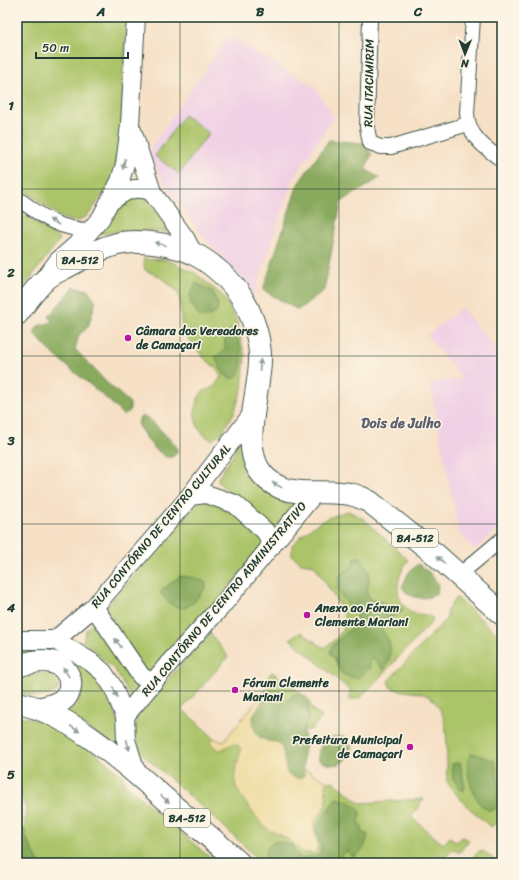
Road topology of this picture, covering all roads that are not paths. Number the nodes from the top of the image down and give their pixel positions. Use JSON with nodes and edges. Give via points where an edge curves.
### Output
{"nodes":[{"id":1,"x":136,"y":17,"type":"edge"},
{"id":2,"x":370,"y":17,"type":"edge"},
{"id":3,"x":473,"y":17,"type":"edge"},
{"id":4,"x":468,"y":124,"type":"junction"},
{"id":5,"x":130,"y":125,"type":"junction"},
{"id":6,"x":502,"y":160,"type":"edge"},
{"id":7,"x":152,"y":192,"type":"junction"},
{"id":8,"x":17,"y":198,"type":"edge"},
{"id":9,"x":108,"y":204,"type":"junction"},
{"id":10,"x":91,"y":230,"type":"junction"},
{"id":11,"x":193,"y":253,"type":"junction"},
{"id":12,"x":44,"y":280,"type":"junction"},
{"id":13,"x":17,"y":314,"type":"edge"},
{"id":14,"x":253,"y":413,"type":"junction"},
{"id":15,"x":206,"y":476,"type":"junction"},
{"id":16,"x":314,"y":494,"type":"junction"},
{"id":17,"x":190,"y":496,"type":"junction"},
{"id":18,"x":235,"y":504,"type":"junction"},
{"id":19,"x":502,"y":539,"type":"edge"},
{"id":20,"x":271,"y":547,"type":"junction"},
{"id":21,"x":459,"y":575,"type":"junction"},
{"id":22,"x":94,"y":608,"type":"junction"},
{"id":23,"x":502,"y":614,"type":"edge"},
{"id":24,"x":17,"y":640,"type":"edge"},
{"id":25,"x":55,"y":640,"type":"junction"},
{"id":26,"x":17,"y":666,"type":"edge"},
{"id":27,"x":152,"y":683,"type":"junction"},
{"id":28,"x":17,"y":703,"type":"edge"},
{"id":29,"x":42,"y":708,"type":"junction"},
{"id":30,"x":125,"y":716,"type":"junction"},
{"id":31,"x":136,"y":772,"type":"junction"},
{"id":32,"x":239,"y":863,"type":"edge"}],
"edges":[{"from":1,"to":5,"type":"street"},
{"from":2,"to":4,"type":"street","name":"RUA ITACIMIRIM","via":[[367,127],[370,143],[391,147]]},
{"from":3,"to":4,"type":"street"},
{"from":4,"to":6,"type":"street","via":[[477,139]]},
{"from":5,"to":7,"type":"street"},
{"from":5,"to":9,"type":"street","one_way":true,"via":[[125,164],[120,181]]},
{"from":7,"to":9,"type":"street","via":[[144,188],[134,188],[122,193]]},
{"from":7,"to":11,"type":"street"},
{"from":10,"to":8,"type":"street","one_way":true,"via":[[74,230],[61,226]]},
{"from":9,"to":10,"type":"street"},
{"from":10,"to":12,"type":"street","via":[[58,261]]},
{"from":11,"to":12,"type":"main road","name":"RUA CONTÔRNO DE CENTRO CULTURAL","number":"BA-512","one_way":true,"via":[[152,242],[117,244],[87,256]]},
{"from":14,"to":11,"type":"main road","name":"RUA CONTÔRNO DE CENTRO CULTURAL","number":"BA-512","one_way":true,"via":[[260,361],[259,344],[251,314],[230,282]]},
{"from":12,"to":13,"type":"main road","name":"RUA CONTÔRNO DE CENTRO CULTURAL","number":"BA-512"},
{"from":14,"to":15,"type":"street","name":"RUA CONTÔRNO DE CENTRO CULTURAL"},
{"from":16,"to":14,"type":"main road","name":"RUA CONTÔRNO DE CENTRO CULTURAL","number":"BA-512","one_way":true,"via":[[291,491],[271,482],[262,474],[256,466],[252,446]]},
{"from":15,"to":17,"type":"street","name":"RUA CONTÔRNO DE CENTRO CULTURAL"},
{"from":15,"to":18,"type":"street"},
{"from":16,"to":20,"type":"street","name":"RUA CONTÔRNO DE CENTRO ADMINISTRATIVO"},
{"from":21,"to":16,"type":"main road","name":"RUA CONTÔRNO DE CENTRO ADMINISTRATIVO","number":"BA-512","one_way":true,"via":[[370,502],[342,492]]},
{"from":17,"to":18,"type":"street","via":[[206,494]]},
{"from":17,"to":22,"type":"street","name":"RUA CONTÔRNO DE CENTRO CULTURAL"},
{"from":18,"to":20,"type":"street","via":[[265,531]]},
{"from":19,"to":21,"type":"street"},
{"from":20,"to":27,"type":"street","name":"RUA CONTÔRNO DE CENTRO ADMINISTRATIVO"},
{"from":21,"to":23,"type":"main road","name":"RUA CONTÔRNO DE CENTRO ADMINISTRATIVO","number":"BA-512"},
{"from":22,"to":25,"type":"street","name":"RUA CONTÔRNO DE CENTRO CULTURAL"},
{"from":27,"to":22,"type":"street","one_way":true,"via":[[141,676]]},
{"from":24,"to":25,"type":"street"},
{"from":25,"to":30,"type":"street","one_way":true,"via":[[103,672],[113,687]]},
{"from":29,"to":26,"type":"main road","one_way":true,"via":[[66,697],[70,688],[68,673],[62,665],[50,661]]},
{"from":27,"to":30,"type":"street","name":"RUA CONTÔRNO DE CENTRO ADMINISTRATIVO"},
{"from":28,"to":29,"type":"main road","number":"BA-512"},
{"from":29,"to":31,"type":"main road","number":"BA-512","one_way":true,"via":[[86,735]]},
{"from":30,"to":31,"type":"street","one_way":true,"via":[[126,740]]},
{"from":31,"to":32,"type":"main road","number":"BA-512","one_way":true}]}
